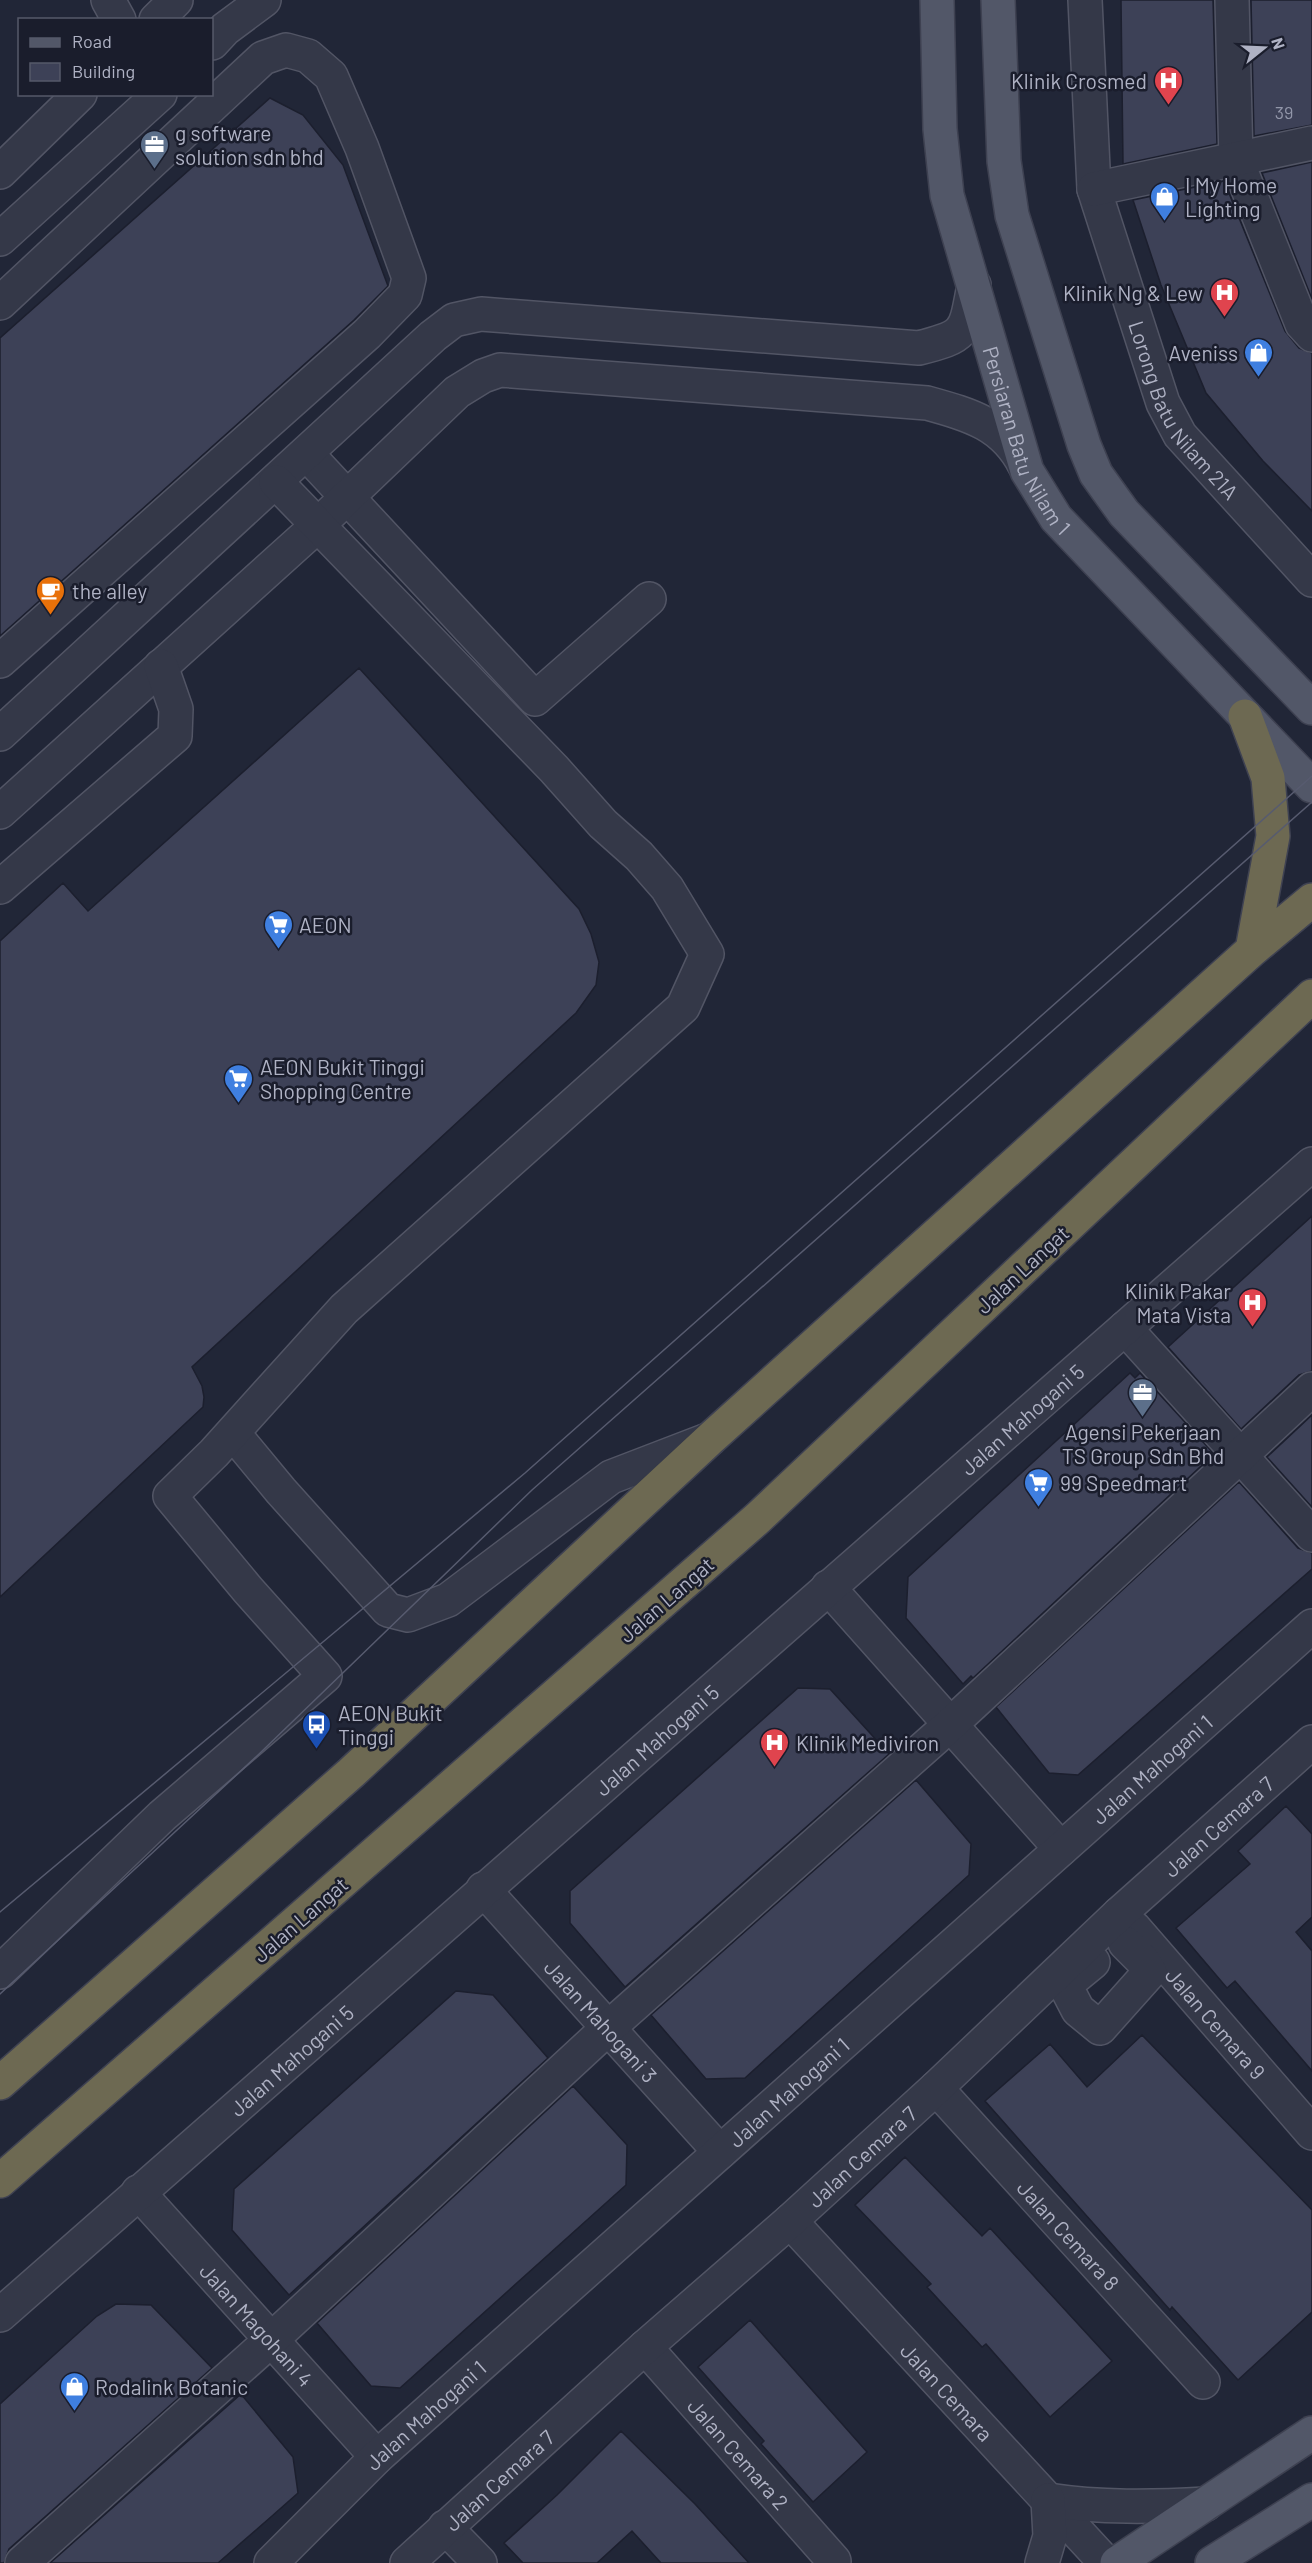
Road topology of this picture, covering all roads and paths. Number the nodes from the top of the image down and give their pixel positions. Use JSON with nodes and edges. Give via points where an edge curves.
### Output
{"nodes":[{"id":1,"x":108,"y":0,"type":"edge"},
{"id":2,"x":176,"y":0,"type":"edge"},
{"id":3,"x":264,"y":0,"type":"edge"},
{"id":4,"x":937,"y":0,"type":"edge"},
{"id":5,"x":998,"y":0,"type":"edge"},
{"id":6,"x":1085,"y":0,"type":"edge"},
{"id":7,"x":1233,"y":0,"type":"edge"},
{"id":8,"x":117,"y":18,"type":"edge"},
{"id":9,"x":158,"y":18,"type":"edge"},
{"id":10,"x":213,"y":42,"type":"edge"},
{"id":11,"x":78,"y":96,"type":"edge"},
{"id":12,"x":158,"y":96,"type":"edge"},
{"id":13,"x":1312,"y":143,"type":"edge"},
{"id":14,"x":1236,"y":159,"type":"junction"},
{"id":15,"x":76,"y":170,"type":"junction"},
{"id":16,"x":0,"y":172,"type":"edge"},
{"id":17,"x":1094,"y":189,"type":"junction"},
{"id":18,"x":0,"y":239,"type":"edge"},
{"id":19,"x":974,"y":285,"type":"junction"},
{"id":20,"x":7,"y":297,"type":"edge"},
{"id":21,"x":1312,"y":335,"type":"edge"},
{"id":22,"x":307,"y":454,"type":"junction"},
{"id":23,"x":1027,"y":471,"type":"junction"},
{"id":24,"x":276,"y":482,"type":"junction"},
{"id":25,"x":347,"y":498,"type":"junction"},
{"id":26,"x":317,"y":526,"type":"junction"},
{"id":27,"x":1312,"y":580,"type":"edge"},
{"id":28,"x":649,"y":599,"type":"dead end"},
{"id":29,"x":0,"y":661,"type":"edge"},
{"id":30,"x":161,"y":666,"type":"junction"},
{"id":31,"x":1312,"y":708,"type":"edge"},
{"id":32,"x":1245,"y":716,"type":"junction"},
{"id":33,"x":0,"y":734,"type":"edge"},
{"id":34,"x":1312,"y":786,"type":"edge"},
{"id":35,"x":0,"y":812,"type":"edge"},
{"id":36,"x":0,"y":887,"type":"edge"},
{"id":37,"x":1312,"y":900,"type":"edge"},
{"id":38,"x":1252,"y":950,"type":"junction"},
{"id":39,"x":1312,"y":996,"type":"edge"},
{"id":40,"x":1312,"y":1013,"type":"edge"},
{"id":41,"x":1275,"y":1029,"type":"junction"},
{"id":42,"x":1312,"y":1164,"type":"edge"},
{"id":43,"x":1125,"y":1328,"type":"junction"},
{"id":44,"x":1312,"y":1389,"type":"edge"},
{"id":45,"x":233,"y":1432,"type":"junction"},
{"id":46,"x":710,"y":1439,"type":"junction"},
{"id":47,"x":1240,"y":1456,"type":"junction"},
{"id":48,"x":1312,"y":1535,"type":"edge"},
{"id":49,"x":828,"y":1587,"type":"junction"},
{"id":50,"x":1312,"y":1626,"type":"edge"},
{"id":51,"x":951,"y":1724,"type":"junction"},
{"id":52,"x":1312,"y":1742,"type":"edge"},
{"id":53,"x":1061,"y":1849,"type":"junction"},
{"id":54,"x":483,"y":1889,"type":"junction"},
{"id":55,"x":1125,"y":1927,"type":"junction"},
{"id":56,"x":0,"y":1972,"type":"edge"},
{"id":57,"x":608,"y":2028,"type":"junction"},
{"id":58,"x":0,"y":2083,"type":"edge"},
{"id":59,"x":936,"y":2088,"type":"junction"},
{"id":60,"x":1312,"y":2133,"type":"edge"},
{"id":61,"x":720,"y":2152,"type":"junction"},
{"id":62,"x":0,"y":2181,"type":"edge"},
{"id":63,"x":138,"y":2192,"type":"junction"},
{"id":64,"x":790,"y":2221,"type":"junction"},
{"id":65,"x":0,"y":2315,"type":"edge"},
{"id":66,"x":271,"y":2340,"type":"junction"},
{"id":67,"x":645,"y":2347,"type":"junction"},
{"id":68,"x":1203,"y":2382,"type":"dead end"},
{"id":69,"x":1312,"y":2433,"type":"edge"},
{"id":70,"x":377,"y":2457,"type":"junction"},
{"id":71,"x":1048,"y":2500,"type":"junction"},
{"id":72,"x":1312,"y":2500,"type":"edge"},
{"id":73,"x":1206,"y":2504,"type":"junction"},
{"id":74,"x":446,"y":2527,"type":"junction"},
{"id":75,"x":834,"y":2561,"type":"dead end"},
{"id":76,"x":22,"y":2563,"type":"edge"},
{"id":77,"x":271,"y":2563,"type":"edge"},
{"id":78,"x":407,"y":2563,"type":"edge"},
{"id":79,"x":480,"y":2563,"type":"edge"},
{"id":80,"x":1042,"y":2563,"type":"edge"},
{"id":81,"x":1106,"y":2563,"type":"edge"},
{"id":82,"x":1117,"y":2563,"type":"edge"},
{"id":83,"x":1212,"y":2563,"type":"edge"}],
"edges":[{"from":1,"to":8,"type":"street"},
{"from":2,"to":9,"type":"street"},
{"from":3,"to":10,"type":"street"},
{"from":4,"to":19,"type":"main road","name":"Persiaran Batu Nilam 1","via":[[940,129],[947,195]]},
{"from":5,"to":31,"type":"main road","via":[[1004,161],[1012,215],[1096,474],[1124,513]]},
{"from":6,"to":17,"type":"street","name":"Lorong Batu Nilam 21A"},
{"from":7,"to":14,"type":"street"},
{"from":11,"to":16,"type":"street"},
{"from":12,"to":15,"type":"street"},
{"from":13,"to":14,"type":"street"},
{"from":14,"to":17,"type":"street"},
{"from":14,"to":21,"type":"street","via":[[1302,324]]},
{"from":15,"to":18,"type":"street"},
{"from":15,"to":20,"type":"street","via":[[70,196],[12,249]]},
{"from":17,"to":27,"type":"street","name":"Lorong Batu Nilam 21A","via":[[1162,403],[1180,435]]},
{"from":19,"to":22,"type":"street","via":[[967,321],[953,339],[919,348],[481,315],[454,320]]},
{"from":19,"to":23,"type":"main road","name":"Persiaran Batu Nilam 1"},
{"from":20,"to":29,"type":"street","via":[[263,57],[286,50],[308,56],[331,76],[409,278],[405,295],[367,334]]},
{"from":22,"to":24,"type":"street"},
{"from":22,"to":25,"type":"street"},
{"from":23,"to":25,"type":"street","via":[[1015,446],[992,427],[969,415],[927,403],[500,370],[457,392]]},
{"from":23,"to":32,"type":"main road","name":"Persiaran Batu Nilam 1","via":[[1056,518]]},
{"from":24,"to":26,"type":"street"},
{"from":24,"to":33,"type":"street"},
{"from":25,"to":26,"type":"street"},
{"from":25,"to":28,"type":"street","via":[[535,699]]},
{"from":26,"to":30,"type":"street"},
{"from":26,"to":45,"type":"street","via":[[603,824],[639,856],[667,888],[707,954],[682,1007],[344,1310]]},
{"from":30,"to":35,"type":"street"},
{"from":30,"to":36,"type":"street","via":[[176,709],[174,736]]},
{"from":32,"to":34,"type":"main road","name":"Persiaran Batu Nilam 1"},
{"from":32,"to":38,"type":"highway","via":[[1268,778],[1273,836]]},
{"from":37,"to":38,"type":"highway"},
{"from":38,"to":46,"type":"highway"},
{"from":39,"to":41,"type":"highway","name":"Jalan Langat"},
{"from":40,"to":41,"type":"highway"},
{"from":41,"to":62,"type":"highway","name":"Jalan Langat","via":[[758,1518]]},
{"from":42,"to":43,"type":"street","name":"Jalan Mahogani 5"},
{"from":43,"to":47,"type":"street"},
{"from":43,"to":49,"type":"street","name":"Jalan Mahogani 5"},
{"from":44,"to":47,"type":"street"},
{"from":45,"to":46,"type":"street","via":[[280,1491],[388,1610],[408,1615],[448,1600],[611,1477]]},
{"from":45,"to":56,"type":"street","via":[[170,1496],[325,1676],[162,1816]]},
{"from":46,"to":58,"type":"highway","via":[[351,1773]]},
{"from":47,"to":48,"type":"street"},
{"from":47,"to":51,"type":"street"},
{"from":49,"to":51,"type":"street"},
{"from":49,"to":54,"type":"street","name":"Jalan Mahogani 5"},
{"from":50,"to":53,"type":"street","name":"Jalan Mahogani 1"},
{"from":51,"to":53,"type":"street"},
{"from":51,"to":57,"type":"street"},
{"from":52,"to":55,"type":"street","name":"Jalan Cemara 7"},
{"from":53,"to":61,"type":"street","name":"Jalan Mahogani 1"},
{"from":54,"to":57,"type":"street","name":"Jalan Mahogani 3"},
{"from":54,"to":63,"type":"street","name":"Jalan Mahogani 5"},
{"from":55,"to":59,"type":"street","name":"Jalan Cemara 7"},
{"from":55,"to":60,"type":"street","name":"Jalan Cemara 9"},
{"from":57,"to":61,"type":"street","name":"Jalan Mahogani 3"},
{"from":57,"to":66,"type":"street"},
{"from":59,"to":64,"type":"street","name":"Jalan Cemara 7"},
{"from":59,"to":68,"type":"street","name":"Jalan Cemara 8"},
{"from":61,"to":70,"type":"street","name":"Jalan Mahogani 1"},
{"from":63,"to":65,"type":"street","name":"Jalan Mahogani 5"},
{"from":63,"to":66,"type":"street","name":"Jalan Magohani 4"},
{"from":64,"to":67,"type":"street","name":"Jalan Cemara 7"},
{"from":64,"to":71,"type":"street","name":"Jalan Cemara"},
{"from":66,"to":70,"type":"street","name":"Jalan Magohani 4"},
{"from":66,"to":76,"type":"street"},
{"from":67,"to":74,"type":"street","name":"Jalan Cemara 7"},
{"from":67,"to":75,"type":"street","name":"Jalan Cemara 2"},
{"from":69,"to":73,"type":"main road"},
{"from":70,"to":77,"type":"street","name":"Jalan Mahogani 1"},
{"from":71,"to":73,"type":"street","via":[[1086,2506]]},
{"from":71,"to":80,"type":"street","via":[[1050,2536]]},
{"from":71,"to":81,"type":"street","name":"Jalan Cemara"},
{"from":72,"to":83,"type":"main road"},
{"from":73,"to":82,"type":"main road"},
{"from":74,"to":78,"type":"street","name":"Jalan Cemara 7"},
{"from":74,"to":79,"type":"street"}]}
